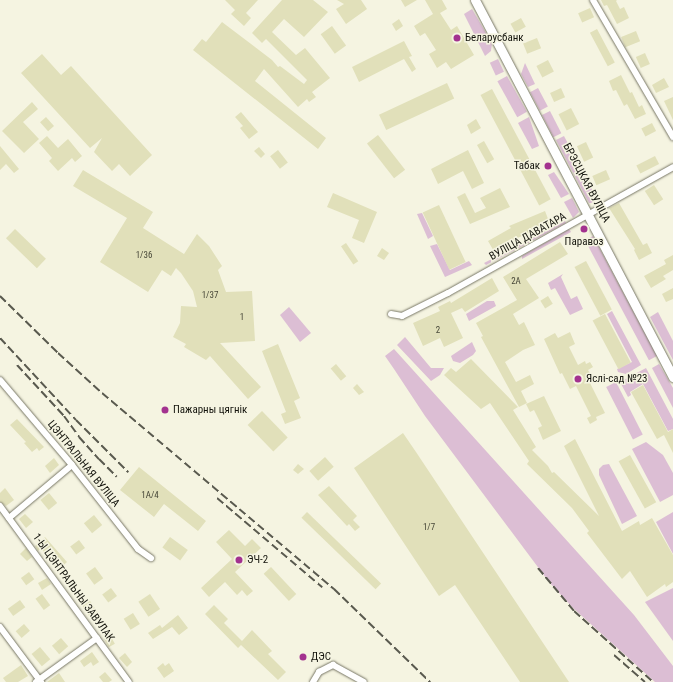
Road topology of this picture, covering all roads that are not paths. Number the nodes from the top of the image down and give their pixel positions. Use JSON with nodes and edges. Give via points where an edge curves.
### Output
{"nodes":[{"id":1,"x":475,"y":0,"type":"edge"},
{"id":2,"x":593,"y":0,"type":"edge"},
{"id":3,"x":673,"y":137,"type":"edge"},
{"id":4,"x":673,"y":167,"type":"edge"},
{"id":5,"x":589,"y":215,"type":"junction"},
{"id":6,"x":390,"y":314,"type":"dead end"},
{"id":7,"x":673,"y":377,"type":"edge"},
{"id":8,"x":0,"y":380,"type":"edge"},
{"id":9,"x":72,"y":465,"type":"junction"},
{"id":10,"x":0,"y":506,"type":"edge"},
{"id":11,"x":9,"y":518,"type":"junction"},
{"id":12,"x":151,"y":558,"type":"dead end"},
{"id":13,"x":0,"y":627,"type":"edge"},
{"id":14,"x":97,"y":638,"type":"junction"},
{"id":15,"x":39,"y":681,"type":"edge"},
{"id":16,"x":129,"y":682,"type":"edge"},
{"id":17,"x":313,"y":682,"type":"edge"},
{"id":18,"x":364,"y":682,"type":"edge"}],
"edges":[{"from":1,"to":5,"type":"main road","name":"БРЭСЦКАЯ ВУЛІЦА"},
{"from":2,"to":3,"type":"street"},
{"from":4,"to":5,"type":"street","name":"ВУЛІЦА ДАВАТАРА"},
{"from":5,"to":6,"type":"street","name":"ВУЛІЦА ДАВАТАРА","via":[[402,316]]},
{"from":5,"to":7,"type":"main road","name":"БРЭСЦКАЯ ВУЛІЦА"},
{"from":8,"to":9,"type":"street","name":"ЦЭНТРАЛЬНАЯ ВУЛІЦА"},
{"from":9,"to":11,"type":"street"},
{"from":9,"to":12,"type":"street","name":"ЦЭНТРАЛЬНАЯ ВУЛІЦА","via":[[138,549]]},
{"from":10,"to":11,"type":"street","name":"1-Ы ЦЭНТРАЛЬНЫ ЗАВУЛАК"},
{"from":11,"to":14,"type":"street","name":"1-Ы ЦЭНТРАЛЬНЫ ЗАВУЛАК"},
{"from":13,"to":15,"type":"street"},
{"from":14,"to":15,"type":"street"},
{"from":14,"to":16,"type":"street","name":"1-Ы ЦЭНТРАЛЬНЫ ЗАВУЛАК"},
{"from":17,"to":18,"type":"street","via":[[319,672],[335,666]]}]}
